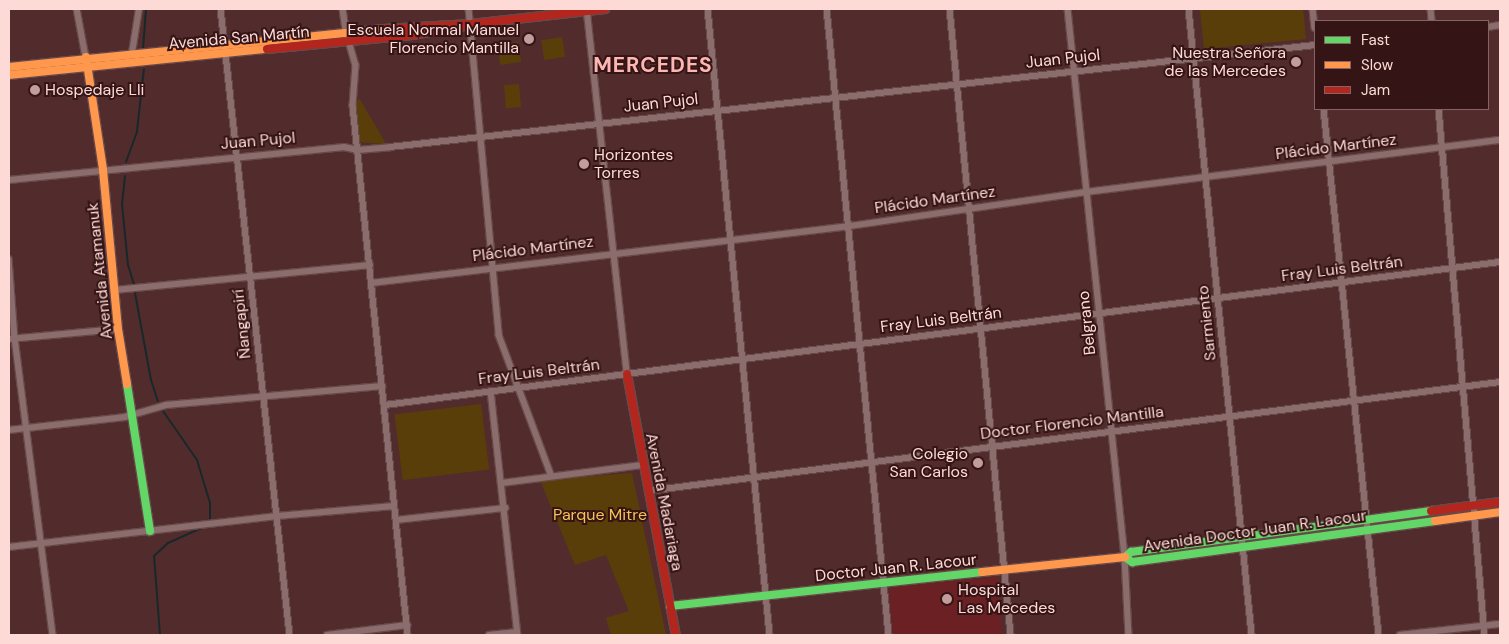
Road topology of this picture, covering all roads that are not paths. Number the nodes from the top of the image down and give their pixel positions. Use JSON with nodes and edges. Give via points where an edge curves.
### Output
{"nodes":[{"id":1,"x":77,"y":9,"type":"edge"},
{"id":2,"x":139,"y":9,"type":"edge"},
{"id":3,"x":221,"y":9,"type":"edge"},
{"id":4,"x":343,"y":9,"type":"edge"},
{"id":5,"x":470,"y":9,"type":"edge"},
{"id":6,"x":604,"y":9,"type":"edge"},
{"id":7,"x":708,"y":9,"type":"edge"},
{"id":8,"x":827,"y":9,"type":"edge"},
{"id":9,"x":950,"y":9,"type":"edge"},
{"id":10,"x":1068,"y":9,"type":"edge"},
{"id":11,"x":1189,"y":9,"type":"edge"},
{"id":12,"x":587,"y":10,"type":"edge"},
{"id":13,"x":471,"y":24,"type":"junction"},
{"id":14,"x":346,"y":31,"type":"junction"},
{"id":15,"x":348,"y":42,"type":"junction"},
{"id":16,"x":1314,"y":45,"type":"edge"},
{"id":17,"x":226,"y":48,"type":"junction"},
{"id":18,"x":132,"y":53,"type":"junction"},
{"id":19,"x":86,"y":58,"type":"junction"},
{"id":20,"x":1194,"y":59,"type":"junction"},
{"id":21,"x":9,"y":66,"type":"edge"},
{"id":22,"x":88,"y":66,"type":"junction"},
{"id":23,"x":1074,"y":72,"type":"junction"},
{"id":24,"x":9,"y":75,"type":"edge"},
{"id":25,"x":957,"y":85,"type":"junction"},
{"id":26,"x":836,"y":98,"type":"junction"},
{"id":27,"x":1324,"y":110,"type":"edge"},
{"id":28,"x":1439,"y":110,"type":"edge"},
{"id":29,"x":718,"y":111,"type":"junction"},
{"id":30,"x":599,"y":124,"type":"junction"},
{"id":31,"x":483,"y":136,"type":"junction"},
{"id":32,"x":1500,"y":140,"type":"edge"},
{"id":33,"x":1443,"y":147,"type":"junction"},
{"id":34,"x":358,"y":150,"type":"junction"},
{"id":35,"x":236,"y":157,"type":"junction"},
{"id":36,"x":1329,"y":162,"type":"junction"},
{"id":37,"x":102,"y":170,"type":"junction"},
{"id":38,"x":1206,"y":177,"type":"junction"},
{"id":39,"x":9,"y":180,"type":"edge"},
{"id":40,"x":1087,"y":192,"type":"junction"},
{"id":41,"x":969,"y":209,"type":"junction"},
{"id":42,"x":850,"y":226,"type":"junction"},
{"id":43,"x":732,"y":240,"type":"junction"},
{"id":44,"x":612,"y":254,"type":"junction"},
{"id":45,"x":9,"y":259,"type":"edge"},
{"id":46,"x":1500,"y":262,"type":"edge"},
{"id":47,"x":370,"y":265,"type":"junction"},
{"id":48,"x":493,"y":268,"type":"junction"},
{"id":49,"x":1453,"y":268,"type":"junction"},
{"id":50,"x":250,"y":277,"type":"junction"},
{"id":51,"x":372,"y":282,"type":"junction"},
{"id":52,"x":1342,"y":283,"type":"junction"},
{"id":53,"x":114,"y":290,"type":"junction"},
{"id":54,"x":1218,"y":298,"type":"junction"},
{"id":55,"x":1100,"y":314,"type":"junction"},
{"id":56,"x":118,"y":329,"type":"junction"},
{"id":57,"x":981,"y":329,"type":"junction"},
{"id":58,"x":12,"y":338,"type":"edge"},
{"id":59,"x":861,"y":344,"type":"junction"},
{"id":60,"x":743,"y":360,"type":"junction"},
{"id":61,"x":627,"y":374,"type":"junction"},
{"id":62,"x":1500,"y":382,"type":"edge"},
{"id":63,"x":382,"y":386,"type":"junction"},
{"id":64,"x":1463,"y":387,"type":"junction"},
{"id":65,"x":519,"y":388,"type":"junction"},
{"id":66,"x":491,"y":391,"type":"junction"},
{"id":67,"x":264,"y":397,"type":"junction"},
{"id":68,"x":1354,"y":401,"type":"junction"},
{"id":69,"x":384,"y":405,"type":"junction"},
{"id":70,"x":134,"y":414,"type":"junction"},
{"id":71,"x":1230,"y":417,"type":"junction"},
{"id":72,"x":27,"y":428,"type":"junction"},
{"id":73,"x":9,"y":430,"type":"edge"},
{"id":74,"x":1112,"y":432,"type":"junction"},
{"id":75,"x":992,"y":447,"type":"junction"},
{"id":76,"x":873,"y":462,"type":"junction"},
{"id":77,"x":642,"y":465,"type":"junction"},
{"id":78,"x":551,"y":474,"type":"junction"},
{"id":79,"x":755,"y":478,"type":"junction"},
{"id":80,"x":502,"y":483,"type":"junction"},
{"id":81,"x":648,"y":491,"type":"junction"},
{"id":82,"x":1500,"y":502,"type":"edge"},
{"id":83,"x":394,"y":506,"type":"junction"},
{"id":84,"x":505,"y":508,"type":"junction"},
{"id":85,"x":1474,"y":510,"type":"junction"},
{"id":86,"x":1500,"y":512,"type":"edge"},
{"id":87,"x":277,"y":516,"type":"junction"},
{"id":88,"x":1367,"y":519,"type":"junction"},
{"id":89,"x":396,"y":520,"type":"junction"},
{"id":90,"x":1368,"y":529,"type":"junction"},
{"id":91,"x":150,"y":531,"type":"junction"},
{"id":92,"x":1242,"y":536,"type":"junction"},
{"id":93,"x":41,"y":544,"type":"junction"},
{"id":94,"x":1243,"y":546,"type":"junction"},
{"id":95,"x":9,"y":547,"type":"edge"},
{"id":96,"x":1125,"y":557,"type":"junction"},
{"id":97,"x":1005,"y":570,"type":"junction"},
{"id":98,"x":884,"y":582,"type":"junction"},
{"id":99,"x":766,"y":596,"type":"junction"},
{"id":100,"x":670,"y":606,"type":"junction"},
{"id":101,"x":1500,"y":624,"type":"edge"},
{"id":102,"x":407,"y":626,"type":"junction"},
{"id":103,"x":1484,"y":626,"type":"junction"},
{"id":104,"x":518,"y":634,"type":"edge"},
{"id":105,"x":53,"y":635,"type":"edge"},
{"id":106,"x":290,"y":635,"type":"edge"},
{"id":107,"x":327,"y":635,"type":"edge"},
{"id":108,"x":408,"y":635,"type":"edge"},
{"id":109,"x":489,"y":635,"type":"edge"},
{"id":110,"x":676,"y":635,"type":"edge"},
{"id":111,"x":770,"y":635,"type":"edge"},
{"id":112,"x":889,"y":635,"type":"edge"},
{"id":113,"x":1011,"y":635,"type":"edge"},
{"id":114,"x":1129,"y":635,"type":"edge"},
{"id":115,"x":1252,"y":635,"type":"edge"},
{"id":116,"x":1379,"y":635,"type":"edge"},
{"id":117,"x":1400,"y":635,"type":"edge"},
{"id":118,"x":1485,"y":635,"type":"edge"}],
"edges":[{"from":1,"to":19,"type":"street","name":"Avenida Atamanuk"},
{"from":2,"to":18,"type":"street"},
{"from":3,"to":17,"type":"street","name":"Ñangapirí"},
{"from":4,"to":14,"type":"street"},
{"from":5,"to":13,"type":"street"},
{"from":6,"to":12,"type":"street","name":"Avenida San Martín"},
{"from":7,"to":29,"type":"street"},
{"from":8,"to":26,"type":"street"},
{"from":9,"to":25,"type":"street"},
{"from":10,"to":23,"type":"street","name":"Belgrano"},
{"from":11,"to":20,"type":"street","name":"Sarmiento"},
{"from":12,"to":13,"type":"street","name":"Avenida San Martín"},
{"from":12,"to":30,"type":"street"},
{"from":13,"to":14,"type":"street","name":"Avenida San Martín"},
{"from":13,"to":15,"type":"street","name":"Avenida San Martín","via":[[452,31]]},
{"from":13,"to":31,"type":"street"},
{"from":14,"to":15,"type":"street"},
{"from":14,"to":17,"type":"street","name":"Avenida San Martín"},
{"from":15,"to":17,"type":"street","name":"Avenida San Martín"},
{"from":15,"to":34,"type":"street","via":[[356,65],[354,106]]},
{"from":16,"to":20,"type":"street","name":"Juan Pujol"},
{"from":17,"to":18,"type":"street","name":"Avenida San Martín"},
{"from":17,"to":22,"type":"street","name":"Avenida San Martín"},
{"from":17,"to":35,"type":"street","name":"Ñangapirí"},
{"from":18,"to":19,"type":"street","name":"Avenida San Martín"},
{"from":19,"to":21,"type":"street","name":"Avenida San Martín"},
{"from":19,"to":22,"type":"street","name":"Avenida Atamanuk"},
{"from":20,"to":23,"type":"street","name":"Juan Pujol"},
{"from":20,"to":38,"type":"street","name":"Sarmiento"},
{"from":22,"to":24,"type":"street","name":"Avenida San Martín"},
{"from":22,"to":37,"type":"street","name":"Avenida Atamanuk"},
{"from":23,"to":25,"type":"street","name":"Juan Pujol"},
{"from":23,"to":40,"type":"street","name":"Belgrano"},
{"from":25,"to":26,"type":"street","name":"Juan Pujol"},
{"from":25,"to":41,"type":"street"},
{"from":26,"to":29,"type":"street","name":"Juan Pujol"},
{"from":26,"to":42,"type":"street"},
{"from":27,"to":36,"type":"street"},
{"from":28,"to":33,"type":"street"},
{"from":29,"to":30,"type":"street","name":"Juan Pujol"},
{"from":29,"to":43,"type":"street"},
{"from":30,"to":31,"type":"street","name":"Juan Pujol"},
{"from":30,"to":44,"type":"street"},
{"from":31,"to":34,"type":"street","name":"Juan Pujol"},
{"from":31,"to":48,"type":"street"},
{"from":32,"to":33,"type":"street","name":"Plácido Martínez"},
{"from":33,"to":36,"type":"street","name":"Plácido Martínez"},
{"from":33,"to":49,"type":"street"},
{"from":34,"to":35,"type":"street","name":"Juan Pujol","via":[[344,148]]},
{"from":34,"to":47,"type":"street"},
{"from":35,"to":37,"type":"street","name":"Juan Pujol"},
{"from":35,"to":50,"type":"street","name":"Ñangapirí"},
{"from":36,"to":38,"type":"street","name":"Plácido Martínez"},
{"from":36,"to":52,"type":"street"},
{"from":37,"to":39,"type":"street","name":"Juan Pujol"},
{"from":37,"to":53,"type":"street","name":"Avenida Atamanuk"},
{"from":38,"to":40,"type":"street","name":"Plácido Martínez"},
{"from":38,"to":54,"type":"street","name":"Sarmiento"},
{"from":40,"to":41,"type":"street","name":"Plácido Martínez"},
{"from":40,"to":55,"type":"street","name":"Belgrano"},
{"from":41,"to":42,"type":"street","name":"Plácido Martínez"},
{"from":41,"to":57,"type":"street"},
{"from":42,"to":43,"type":"street","name":"Plácido Martínez"},
{"from":42,"to":59,"type":"street"},
{"from":43,"to":44,"type":"street","name":"Plácido Martínez"},
{"from":43,"to":60,"type":"street"},
{"from":44,"to":48,"type":"street","name":"Plácido Martínez"},
{"from":44,"to":61,"type":"street"},
{"from":45,"to":58,"type":"street"},
{"from":46,"to":49,"type":"street","name":"Fray Luis Beltrán"},
{"from":47,"to":50,"type":"street"},
{"from":47,"to":51,"type":"street"},
{"from":48,"to":51,"type":"street","name":"Plácido Martínez"},
{"from":48,"to":65,"type":"street","via":[[499,335]]},
{"from":49,"to":52,"type":"street","name":"Fray Luis Beltrán"},
{"from":49,"to":64,"type":"street"},
{"from":50,"to":53,"type":"street"},
{"from":50,"to":67,"type":"street","name":"Ñangapirí"},
{"from":51,"to":63,"type":"street"},
{"from":52,"to":54,"type":"street","name":"Fray Luis Beltrán"},
{"from":52,"to":68,"type":"street"},
{"from":53,"to":56,"type":"street","name":"Avenida Atamanuk"},
{"from":54,"to":55,"type":"street","name":"Fray Luis Beltrán"},
{"from":54,"to":71,"type":"street","name":"Sarmiento"},
{"from":55,"to":57,"type":"street","name":"Fray Luis Beltrán"},
{"from":55,"to":74,"type":"street","name":"Belgrano"},
{"from":56,"to":58,"type":"street"},
{"from":56,"to":70,"type":"street","name":"Avenida Atamanuk"},
{"from":57,"to":59,"type":"street","name":"Fray Luis Beltrán"},
{"from":57,"to":75,"type":"street"},
{"from":58,"to":72,"type":"street"},
{"from":59,"to":60,"type":"street","name":"Fray Luis Beltrán"},
{"from":59,"to":76,"type":"street"},
{"from":60,"to":61,"type":"street","name":"Fray Luis Beltrán"},
{"from":60,"to":79,"type":"street"},
{"from":61,"to":65,"type":"street","name":"Fray Luis Beltrán"},
{"from":61,"to":77,"type":"street","name":"Avenida Madariaga"},
{"from":62,"to":64,"type":"street","name":"Doctor Florencio Mantilla"},
{"from":63,"to":67,"type":"street"},
{"from":63,"to":69,"type":"street"},
{"from":64,"to":68,"type":"street","name":"Doctor Florencio Mantilla"},
{"from":64,"to":85,"type":"street"},
{"from":65,"to":66,"type":"street","name":"Fray Luis Beltrán"},
{"from":65,"to":78,"type":"street"},
{"from":66,"to":69,"type":"street","name":"Fray Luis Beltrán"},
{"from":66,"to":80,"type":"street"},
{"from":67,"to":70,"type":"street","via":[[166,405]]},
{"from":67,"to":87,"type":"street","name":"Ñangapirí"},
{"from":68,"to":71,"type":"street","name":"Doctor Florencio Mantilla"},
{"from":68,"to":88,"type":"street"},
{"from":69,"to":83,"type":"street"},
{"from":70,"to":72,"type":"street"},
{"from":70,"to":91,"type":"street","name":"Avenida Atamanuk"},
{"from":71,"to":74,"type":"street","name":"Doctor Florencio Mantilla"},
{"from":71,"to":92,"type":"street","name":"Sarmiento"},
{"from":72,"to":73,"type":"street"},
{"from":72,"to":93,"type":"street"},
{"from":74,"to":75,"type":"street","name":"Doctor Florencio Mantilla"},
{"from":74,"to":96,"type":"street","name":"Belgrano"},
{"from":75,"to":76,"type":"street","name":"Doctor Florencio Mantilla"},
{"from":75,"to":97,"type":"street"},
{"from":76,"to":79,"type":"street","name":"Doctor Florencio Mantilla"},
{"from":76,"to":98,"type":"street"},
{"from":77,"to":78,"type":"street"},
{"from":77,"to":81,"type":"street","name":"Avenida Madariaga"},
{"from":78,"to":80,"type":"street"},
{"from":79,"to":81,"type":"street","name":"Doctor Florencio Mantilla"},
{"from":79,"to":99,"type":"street"},
{"from":80,"to":84,"type":"street"},
{"from":81,"to":100,"type":"street","name":"Avenida Madariaga"},
{"from":82,"to":85,"type":"street","name":"Avenida Doctor Juan R. Lacour"},
{"from":83,"to":87,"type":"street"},
{"from":83,"to":89,"type":"street"},
{"from":84,"to":89,"type":"street"},
{"from":84,"to":104,"type":"street"},
{"from":85,"to":86,"type":"street","name":"Avenida Doctor Juan R. Lacour"},
{"from":85,"to":88,"type":"street","name":"Avenida Doctor Juan R. Lacour"},
{"from":85,"to":90,"type":"street","name":"Avenida Doctor Juan R. Lacour"},
{"from":85,"to":103,"type":"street"},
{"from":87,"to":91,"type":"street"},
{"from":87,"to":106,"type":"street","name":"Ñangapirí"},
{"from":88,"to":90,"type":"street"},
{"from":88,"to":92,"type":"street","name":"Avenida Doctor Juan R. Lacour"},
{"from":89,"to":102,"type":"street"},
{"from":90,"to":94,"type":"street","name":"Avenida Doctor Juan R. Lacour"},
{"from":90,"to":116,"type":"street"},
{"from":91,"to":93,"type":"street"},
{"from":92,"to":94,"type":"street","name":"Sarmiento"},
{"from":92,"to":96,"type":"street","name":"Avenida Doctor Juan R. Lacour","via":[[1131,552]]},
{"from":93,"to":95,"type":"street"},
{"from":93,"to":105,"type":"street"},
{"from":94,"to":96,"type":"street","name":"Avenida Doctor Juan R. Lacour","via":[[1132,562]]},
{"from":94,"to":115,"type":"street","name":"Sarmiento"},
{"from":96,"to":97,"type":"street","name":"Doctor Juan R. Lacour"},
{"from":96,"to":114,"type":"street","name":"Belgrano"},
{"from":97,"to":98,"type":"street","name":"Doctor Juan R. Lacour"},
{"from":97,"to":113,"type":"street"},
{"from":98,"to":99,"type":"street","name":"Doctor Juan R. Lacour"},
{"from":98,"to":112,"type":"street"},
{"from":99,"to":100,"type":"street","name":"Doctor Juan R. Lacour"},
{"from":99,"to":111,"type":"street"},
{"from":100,"to":110,"type":"street","name":"Avenida Madariaga"},
{"from":101,"to":103,"type":"street"},
{"from":102,"to":107,"type":"street"},
{"from":102,"to":108,"type":"street"},
{"from":103,"to":117,"type":"street"},
{"from":103,"to":118,"type":"street"},
{"from":104,"to":109,"type":"street"}]}
